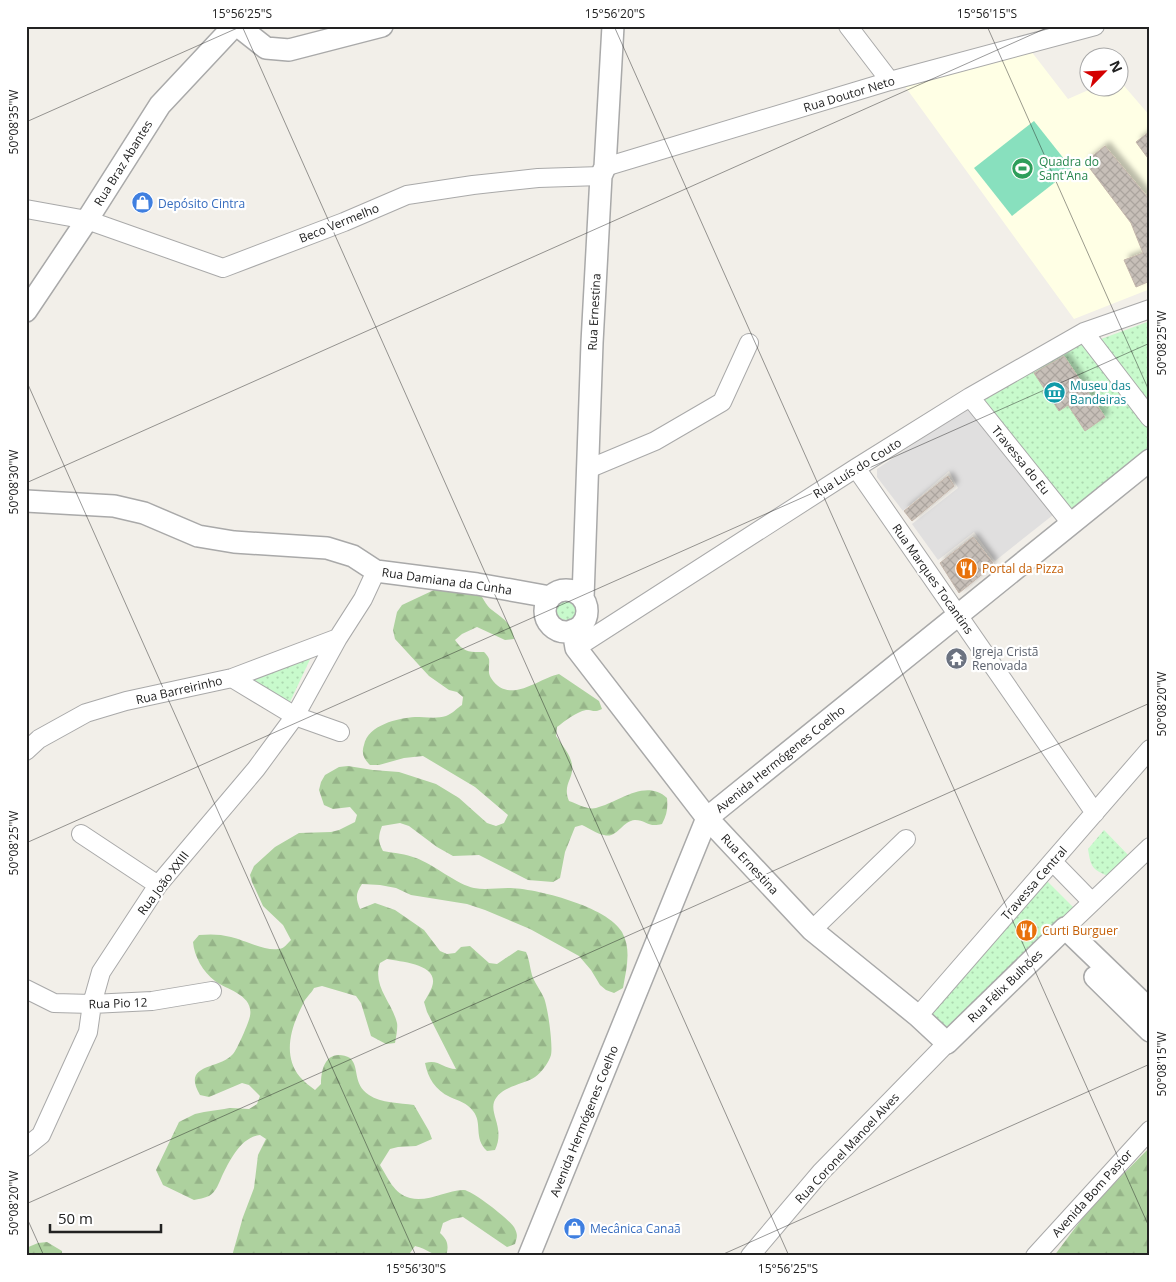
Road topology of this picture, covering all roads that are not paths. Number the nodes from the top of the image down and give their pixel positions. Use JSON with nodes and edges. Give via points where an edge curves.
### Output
{"nodes":[{"id":1,"x":236,"y":26,"type":"edge"},
{"id":2,"x":382,"y":26,"type":"edge"},
{"id":3,"x":613,"y":26,"type":"edge"},
{"id":4,"x":848,"y":26,"type":"edge"},
{"id":5,"x":1095,"y":26,"type":"edge"},
{"id":6,"x":890,"y":81,"type":"junction"},
{"id":7,"x":603,"y":172,"type":"junction"},
{"id":8,"x":26,"y":209,"type":"edge"},
{"id":9,"x":87,"y":220,"type":"junction"},
{"id":10,"x":1150,"y":309,"type":"edge"},
{"id":11,"x":26,"y":311,"type":"edge"},
{"id":12,"x":1084,"y":332,"type":"junction"},
{"id":13,"x":749,"y":343,"type":"dead end"},
{"id":14,"x":970,"y":398,"type":"junction"},
{"id":15,"x":1150,"y":418,"type":"edge"},
{"id":16,"x":1150,"y":460,"type":"edge"},
{"id":17,"x":856,"y":468,"type":"junction"},
{"id":18,"x":588,"y":469,"type":"junction"},
{"id":19,"x":26,"y":501,"type":"edge"},
{"id":20,"x":1072,"y":523,"type":"junction"},
{"id":21,"x":376,"y":571,"type":"junction"},
{"id":22,"x":550,"y":597,"type":"junction"},
{"id":23,"x":583,"y":598,"type":"junction"},
{"id":24,"x":958,"y":614,"type":"junction"},
{"id":25,"x":338,"y":638,"type":"junction"},
{"id":26,"x":575,"y":639,"type":"junction"},
{"id":27,"x":232,"y":678,"type":"junction"},
{"id":28,"x":295,"y":716,"type":"junction"},
{"id":29,"x":340,"y":732,"type":"dead end"},
{"id":30,"x":1150,"y":749,"type":"edge"},
{"id":31,"x":26,"y":751,"type":"edge"},
{"id":32,"x":1095,"y":813,"type":"junction"},
{"id":33,"x":707,"y":818,"type":"junction"},
{"id":34,"x":81,"y":834,"type":"dead end"},
{"id":35,"x":906,"y":839,"type":"dead end"},
{"id":36,"x":1150,"y":847,"type":"edge"},
{"id":37,"x":1053,"y":862,"type":"junction"},
{"id":38,"x":158,"y":885,"type":"junction"},
{"id":39,"x":1092,"y":902,"type":"junction"},
{"id":40,"x":812,"y":930,"type":"junction"},
{"id":41,"x":1060,"y":933,"type":"junction"},
{"id":42,"x":26,"y":989,"type":"edge"},
{"id":43,"x":212,"y":991,"type":"dead end"},
{"id":44,"x":92,"y":1004,"type":"junction"},
{"id":45,"x":1150,"y":1010,"type":"edge"},
{"id":46,"x":918,"y":1016,"type":"junction"},
{"id":47,"x":1150,"y":1031,"type":"edge"},
{"id":48,"x":947,"y":1043,"type":"junction"},
{"id":49,"x":1150,"y":1130,"type":"edge"},
{"id":50,"x":26,"y":1148,"type":"edge"},
{"id":51,"x":529,"y":1256,"type":"edge"},
{"id":52,"x":750,"y":1256,"type":"edge"},
{"id":53,"x":1035,"y":1256,"type":"edge"}],
"edges":[{"from":1,"to":2,"type":"street","name":"Rua Braz Abantes","via":[[266,48],[289,50]]},
{"from":1,"to":9,"type":"street","name":"Rua Braz Abantes","via":[[160,105]]},
{"from":3,"to":7,"type":"street","name":"Rua Ernestina"},
{"from":4,"to":6,"type":"street"},
{"from":5,"to":6,"type":"street","name":"Rua Doutor Neto"},
{"from":6,"to":7,"type":"street","name":"Rua Doutor Neto"},
{"from":7,"to":9,"type":"street","name":"Beco Vermelho","via":[[408,195],[223,268]]},
{"from":7,"to":18,"type":"street","name":"Rua Ernestina"},
{"from":8,"to":9,"type":"street","name":"Beco Vermelho"},
{"from":9,"to":11,"type":"street","name":"Rua Braz Abantes"},
{"from":10,"to":12,"type":"street","name":"Rua Luís do Couto"},
{"from":12,"to":14,"type":"street","name":"Rua Luís do Couto"},
{"from":12,"to":15,"type":"street"},
{"from":13,"to":18,"type":"street","via":[[722,402],[655,441]]},
{"from":14,"to":17,"type":"street","name":"Rua Luís do Couto"},
{"from":14,"to":20,"type":"street","name":"Travessa do Eu"},
{"from":16,"to":20,"type":"street","name":"Avenida Hermógenes Coelho"},
{"from":17,"to":24,"type":"street","name":"Rua Marques Tocantins"},
{"from":17,"to":26,"type":"street","name":"Rua Luís do Couto"},
{"from":18,"to":23,"type":"street","name":"Rua Ernestina"},
{"from":19,"to":21,"type":"street","name":"Rua Damiana da Cunha","via":[[114,506],[144,513],[198,536],[234,542],[327,548],[353,556]]},
{"from":20,"to":24,"type":"street","name":"Avenida Hermógenes Coelho"},
{"from":21,"to":22,"type":"street","name":"Rua Damiana da Cunha"},
{"from":21,"to":25,"type":"street","name":"Rua João XXIII","via":[[363,599]]},
{"from":22,"to":23,"type":"street","via":[[561,591],[573,591]]},
{"from":22,"to":26,"type":"street","via":[[545,608],[547,621],[556,630]]},
{"from":23,"to":26,"type":"street","via":[[588,609]]},
{"from":24,"to":32,"type":"street","name":"Rua Marques Tocantins"},
{"from":24,"to":33,"type":"street","name":"Avenida Hermógenes Coelho"},
{"from":25,"to":27,"type":"street","name":"Rua Barreirinho"},
{"from":25,"to":28,"type":"street","name":"Rua João XXIII"},
{"from":26,"to":33,"type":"street","name":"Rua Ernestina"},
{"from":27,"to":28,"type":"street"},
{"from":27,"to":31,"type":"street","name":"Rua Barreirinho","via":[[86,713]]},
{"from":28,"to":29,"type":"street"},
{"from":28,"to":38,"type":"street","name":"Rua João XXIII","via":[[256,769]]},
{"from":30,"to":32,"type":"street","name":"Travessa Central"},
{"from":32,"to":37,"type":"street","name":"Travessa Central"},
{"from":33,"to":40,"type":"street","name":"Rua Ernestina"},
{"from":33,"to":51,"type":"street","name":"Avenida Hermógenes Coelho"},
{"from":34,"to":38,"type":"street"},
{"from":35,"to":40,"type":"street"},
{"from":36,"to":39,"type":"street","name":"Rua Félix Bulhões"},
{"from":37,"to":39,"type":"street"},
{"from":37,"to":46,"type":"street","name":"Travessa Central"},
{"from":38,"to":44,"type":"street","name":"Rua João XXIII","via":[[101,972]]},
{"from":39,"to":41,"type":"street","name":"Rua Félix Bulhões"},
{"from":40,"to":46,"type":"street","name":"Rua Ernestina"},
{"from":41,"to":45,"type":"street"},
{"from":41,"to":47,"type":"street"},
{"from":41,"to":48,"type":"street","name":"Rua Félix Bulhões"},
{"from":42,"to":44,"type":"street","name":"Rua Pio 12","via":[[54,1003]]},
{"from":43,"to":44,"type":"street","name":"Rua Pio 12","via":[[152,1001]]},
{"from":44,"to":50,"type":"street","name":"Rua João XXIII","via":[[88,1032],[41,1135]]},
{"from":46,"to":48,"type":"street","name":"Rua Ernestina"},
{"from":48,"to":52,"type":"street","name":"Rua Coronel Manoel Alves","via":[[821,1172]]},
{"from":49,"to":53,"type":"street","name":"Avenida Bom Pastor"}]}
